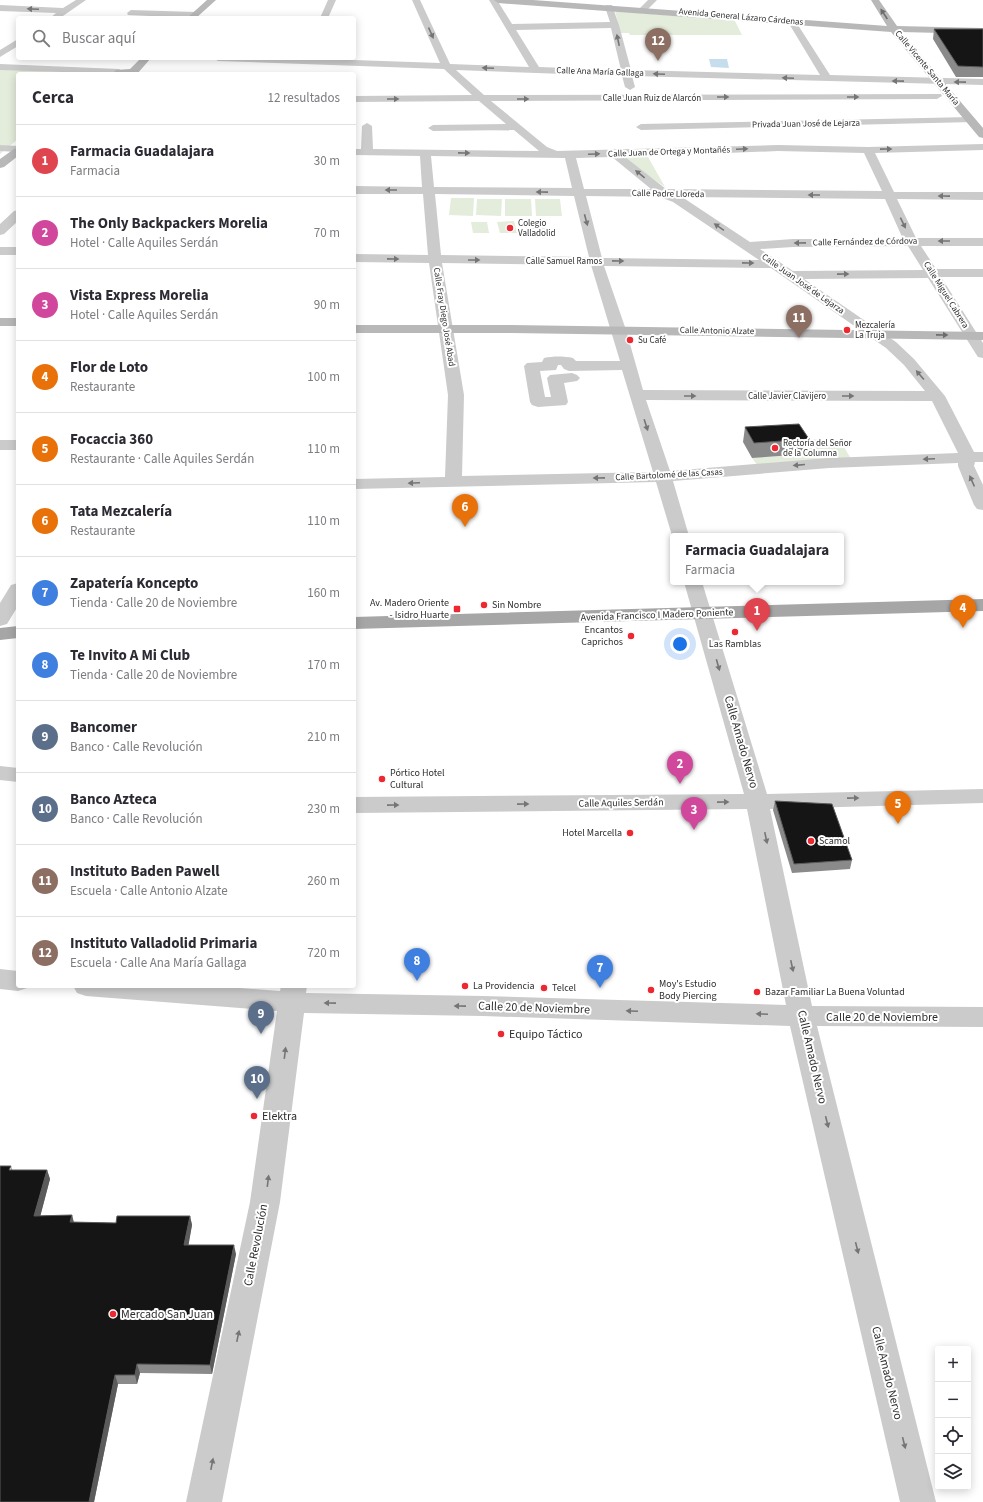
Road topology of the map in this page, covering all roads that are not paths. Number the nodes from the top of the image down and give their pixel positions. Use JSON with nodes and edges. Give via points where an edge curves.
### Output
{"nodes":[{"id":1,"x":82,"y":0,"type":"edge"},
{"id":2,"x":212,"y":0,"type":"edge"},
{"id":3,"x":332,"y":0,"type":"edge"},
{"id":4,"x":416,"y":0,"type":"edge"},
{"id":5,"x":494,"y":0,"type":"edge"},
{"id":6,"x":498,"y":0,"type":"edge"},
{"id":7,"x":653,"y":0,"type":"edge"},
{"id":8,"x":875,"y":0,"type":"edge"},
{"id":9,"x":609,"y":7,"type":"junction"},
{"id":10,"x":0,"y":8,"type":"edge"},
{"id":11,"x":642,"y":10,"type":"junction"},
{"id":12,"x":65,"y":11,"type":"junction"},
{"id":13,"x":131,"y":13,"type":"dead end"},
{"id":14,"x":57,"y":16,"type":"edge"},
{"id":15,"x":193,"y":16,"type":"edge"},
{"id":16,"x":325,"y":16,"type":"edge"},
{"id":17,"x":792,"y":22,"type":"junction"},
{"id":18,"x":615,"y":25,"type":"junction"},
{"id":19,"x":510,"y":27,"type":"junction"},
{"id":20,"x":894,"y":29,"type":"junction"},
{"id":21,"x":983,"y":31,"type":"edge"},
{"id":22,"x":16,"y":43,"type":"edge"},
{"id":23,"x":1,"y":53,"type":"edge"},
{"id":24,"x":16,"y":53,"type":"edge"},
{"id":25,"x":144,"y":60,"type":"edge"},
{"id":26,"x":305,"y":60,"type":"edge"},
{"id":27,"x":396,"y":64,"type":"junction"},
{"id":28,"x":446,"y":66,"type":"junction"},
{"id":29,"x":0,"y":67,"type":"edge"},
{"id":30,"x":536,"y":70,"type":"junction"},
{"id":31,"x":98,"y":72,"type":"edge"},
{"id":32,"x":134,"y":72,"type":"edge"},
{"id":33,"x":304,"y":72,"type":"edge"},
{"id":34,"x":625,"y":73,"type":"junction"},
{"id":35,"x":388,"y":76,"type":"dead end"},
{"id":36,"x":828,"y":79,"type":"junction"},
{"id":37,"x":937,"y":82,"type":"junction"},
{"id":38,"x":983,"y":82,"type":"edge"},
{"id":39,"x":950,"y":96,"type":"junction"},
{"id":40,"x":356,"y":99,"type":"edge"},
{"id":41,"x":482,"y":99,"type":"junction"},
{"id":42,"x":634,"y":102,"type":"junction"},
{"id":43,"x":970,"y":120,"type":"junction"},
{"id":44,"x":367,"y":126,"type":"dead end"},
{"id":45,"x":516,"y":127,"type":"junction"},
{"id":46,"x":433,"y":128,"type":"dead end"},
{"id":47,"x":983,"y":134,"type":"edge"},
{"id":48,"x":983,"y":147,"type":"edge"},
{"id":49,"x":0,"y":148,"type":"edge"},
{"id":50,"x":16,"y":150,"type":"edge"},
{"id":51,"x":868,"y":150,"type":"junction"},
{"id":52,"x":16,"y":152,"type":"edge"},
{"id":53,"x":356,"y":152,"type":"edge"},
{"id":54,"x":367,"y":152,"type":"junction"},
{"id":55,"x":647,"y":152,"type":"junction"},
{"id":56,"x":425,"y":153,"type":"junction"},
{"id":57,"x":615,"y":154,"type":"junction"},
{"id":58,"x":555,"y":155,"type":"junction"},
{"id":59,"x":570,"y":155,"type":"junction"},
{"id":60,"x":0,"y":165,"type":"edge"},
{"id":61,"x":656,"y":166,"type":"dead end"},
{"id":62,"x":356,"y":190,"type":"edge"},
{"id":63,"x":428,"y":190,"type":"junction"},
{"id":64,"x":578,"y":192,"type":"junction"},
{"id":65,"x":671,"y":193,"type":"junction"},
{"id":66,"x":889,"y":195,"type":"junction"},
{"id":67,"x":983,"y":196,"type":"edge"},
{"id":68,"x":16,"y":216,"type":"edge"},
{"id":69,"x":0,"y":231,"type":"edge"},
{"id":70,"x":911,"y":241,"type":"junction"},
{"id":71,"x":983,"y":242,"type":"edge"},
{"id":72,"x":748,"y":246,"type":"junction"},
{"id":73,"x":0,"y":251,"type":"edge"},
{"id":74,"x":16,"y":251,"type":"edge"},
{"id":75,"x":356,"y":258,"type":"edge"},
{"id":76,"x":435,"y":260,"type":"junction"},
{"id":77,"x":596,"y":261,"type":"junction"},
{"id":78,"x":774,"y":264,"type":"junction"},
{"id":79,"x":932,"y":273,"type":"junction"},
{"id":80,"x":983,"y":273,"type":"edge"},
{"id":81,"x":790,"y":275,"type":"junction"},
{"id":82,"x":0,"y":322,"type":"edge"},
{"id":83,"x":16,"y":322,"type":"edge"},
{"id":84,"x":446,"y":328,"type":"junction"},
{"id":85,"x":356,"y":329,"type":"edge"},
{"id":86,"x":619,"y":330,"type":"junction"},
{"id":87,"x":876,"y":334,"type":"junction"},
{"id":88,"x":977,"y":336,"type":"edge"},
{"id":89,"x":983,"y":354,"type":"edge"},
{"id":90,"x":628,"y":365,"type":"junction"},
{"id":91,"x":572,"y":378,"type":"dead end"},
{"id":92,"x":637,"y":395,"type":"junction"},
{"id":93,"x":937,"y":396,"type":"junction"},
{"id":94,"x":0,"y":445,"type":"edge"},
{"id":95,"x":16,"y":445,"type":"edge"},
{"id":96,"x":975,"y":457,"type":"edge"},
{"id":97,"x":663,"y":477,"type":"junction"},
{"id":98,"x":454,"y":481,"type":"junction"},
{"id":99,"x":356,"y":484,"type":"edge"},
{"id":100,"x":983,"y":505,"type":"edge"},
{"id":101,"x":679,"y":533,"type":"edge"},
{"id":102,"x":694,"y":585,"type":"edge"},
{"id":103,"x":16,"y":592,"type":"edge"},
{"id":104,"x":983,"y":605,"type":"edge"},
{"id":105,"x":703,"y":614,"type":"junction"},
{"id":106,"x":0,"y":620,"type":"edge"},
{"id":107,"x":356,"y":623,"type":"edge"},
{"id":108,"x":0,"y":773,"type":"edge"},
{"id":109,"x":16,"y":775,"type":"edge"},
{"id":110,"x":983,"y":796,"type":"edge"},
{"id":111,"x":757,"y":800,"type":"junction"},
{"id":112,"x":356,"y":805,"type":"edge"},
{"id":113,"x":0,"y":979,"type":"edge"},
{"id":114,"x":16,"y":981,"type":"edge"},
{"id":115,"x":138,"y":988,"type":"edge"},
{"id":116,"x":293,"y":994,"type":"edge"},
{"id":117,"x":801,"y":1016,"type":"junction"},
{"id":118,"x":983,"y":1017,"type":"edge"},
{"id":119,"x":204,"y":1502,"type":"edge"},
{"id":120,"x":918,"y":1502,"type":"edge"}],
"edges":[{"from":1,"to":12,"type":"street"},
{"from":2,"to":15,"type":"street"},
{"from":3,"to":16,"type":"street"},
{"from":4,"to":28,"type":"street","one_way":true},
{"from":5,"to":19,"type":"street"},
{"from":6,"to":9,"type":"street","name":"Avenida General Lázaro Cárdenas"},
{"from":7,"to":11,"type":"street"},
{"from":20,"to":8,"type":"street","name":"Calle Vicente Santa María","one_way":true},
{"from":9,"to":11,"type":"street","name":"Avenida General Lázaro Cárdenas"},
{"from":9,"to":18,"type":"street"},
{"from":12,"to":10,"type":"street","one_way":true},
{"from":11,"to":17,"type":"street","name":"Avenida General Lázaro Cárdenas"},
{"from":12,"to":14,"type":"street"},
{"from":13,"to":15,"type":"street"},
{"from":17,"to":20,"type":"street","name":"Avenida General Lázaro Cárdenas"},
{"from":17,"to":36,"type":"street"},
{"from":18,"to":19,"type":"street"},
{"from":34,"to":18,"type":"street","one_way":true},
{"from":19,"to":30,"type":"street"},
{"from":20,"to":21,"type":"street","name":"Avenida General Lázaro Cárdenas"},
{"from":20,"to":37,"type":"street","name":"Calle Vicente Santa María"},
{"from":22,"to":23,"type":"street"},
{"from":23,"to":24,"type":"street"},
{"from":25,"to":32,"type":"street"},
{"from":26,"to":27,"type":"street","name":"Calle Ana María Gallaga"},
{"from":26,"to":33,"type":"street"},
{"from":27,"to":28,"type":"street","name":"Calle Ana María Gallaga"},
{"from":27,"to":35,"type":"street"},
{"from":30,"to":28,"type":"street","name":"Calle Ana María Gallaga","one_way":true},
{"from":28,"to":41,"type":"street"},
{"from":29,"to":31,"type":"street"},
{"from":30,"to":34,"type":"street","name":"Calle Ana María Gallaga"},
{"from":36,"to":34,"type":"street","name":"Calle Ana María Gallaga","one_way":true},
{"from":34,"to":42,"type":"street"},
{"from":37,"to":36,"type":"street","name":"Calle Ana María Gallaga","one_way":true},
{"from":38,"to":37,"type":"street","name":"Calle Ana María Gallaga","one_way":true},
{"from":37,"to":39,"type":"street","name":"Calle Vicente Santa María"},
{"from":42,"to":39,"type":"street","name":"Calle Juan Ruiz de Alarcón","one_way":true},
{"from":39,"to":43,"type":"street","name":"Calle Vicente Santa María"},
{"from":40,"to":41,"type":"street","name":"Calle Juan Ruiz de Alarcón","one_way":true},
{"from":41,"to":42,"type":"street","name":"Calle Juan Ruiz de Alarcón","one_way":true},
{"from":41,"to":45,"type":"street"},
{"from":43,"to":47,"type":"street","name":"Calle Vicente Santa María"},
{"from":43,"to":55,"type":"street","name":"Privada Juan José de Lejarza","via":[[640,124]]},
{"from":44,"to":54,"type":"street"},
{"from":45,"to":46,"type":"street"},
{"from":45,"to":58,"type":"street","via":[[543,149]]},
{"from":51,"to":48,"type":"street","name":"Calle Juan de Ortega y Montañés","one_way":true},
{"from":49,"to":50,"type":"street"},
{"from":55,"to":51,"type":"street","name":"Calle Juan de Ortega y Montañés","one_way":true,"via":[[778,148]]},
{"from":51,"to":66,"type":"street","name":"Calle Miguel Cabrera"},
{"from":52,"to":60,"type":"street"},
{"from":53,"to":54,"type":"street","name":"Calle Juan de Ortega y Montañés"},
{"from":54,"to":56,"type":"street","name":"Calle Juan de Ortega y Montañés"},
{"from":55,"to":57,"type":"street","name":"Calle Juan de Ortega y Montañés"},
{"from":55,"to":61,"type":"street"},
{"from":56,"to":58,"type":"street","name":"Calle Juan de Ortega y Montañés","one_way":true},
{"from":56,"to":63,"type":"street","name":"Calle Fray Diego José Abad"},
{"from":59,"to":57,"type":"street","name":"Calle Juan de Ortega y Montañés","one_way":true},
{"from":65,"to":57,"type":"street","name":"Calle Juan José de Lejarza","one_way":true},
{"from":58,"to":59,"type":"street","name":"Calle Juan de Ortega y Montañés"},
{"from":59,"to":64,"type":"street"},
{"from":63,"to":62,"type":"street","name":"Calle Padre Lloreda","one_way":true},
{"from":64,"to":63,"type":"street","name":"Calle Padre Lloreda","one_way":true},
{"from":63,"to":76,"type":"street","name":"Calle Fray Diego José Abad"},
{"from":64,"to":65,"type":"street","name":"Calle Padre Lloreda"},
{"from":64,"to":77,"type":"street","one_way":true},
{"from":66,"to":65,"type":"street","name":"Calle Padre Lloreda","one_way":true},
{"from":72,"to":65,"type":"street","name":"Calle Juan José de Lejarza","one_way":true},
{"from":67,"to":66,"type":"street","name":"Calle Padre Lloreda","one_way":true},
{"from":66,"to":70,"type":"street","name":"Calle Miguel Cabrera","one_way":true},
{"from":68,"to":69,"type":"street"},
{"from":71,"to":70,"type":"street","name":"Calle Fernández de Córdova","one_way":true},
{"from":70,"to":72,"type":"street","name":"Calle Fernández de Córdova","one_way":true},
{"from":70,"to":79,"type":"street","name":"Calle Miguel Cabrera"},
{"from":72,"to":78,"type":"street","name":"Calle Juan José de Lejarza"},
{"from":73,"to":74,"type":"street"},
{"from":75,"to":76,"type":"street","name":"Calle Samuel Ramos","one_way":true},
{"from":76,"to":77,"type":"street","name":"Calle Samuel Ramos","one_way":true},
{"from":76,"to":84,"type":"street","name":"Calle Fray Diego José Abad"},
{"from":77,"to":78,"type":"street","name":"Calle Samuel Ramos","one_way":true},
{"from":77,"to":86,"type":"street"},
{"from":78,"to":81,"type":"street","name":"Calle Juan José de Lejarza"},
{"from":79,"to":80,"type":"street"},
{"from":81,"to":79,"type":"street","one_way":true},
{"from":79,"to":88,"type":"street","name":"Calle Miguel Cabrera"},
{"from":81,"to":87,"type":"street","name":"Calle Juan José de Lejarza"},
{"from":82,"to":83,"type":"street"},
{"from":84,"to":85,"type":"street","name":"Calle Antonio Alzate"},
{"from":84,"to":86,"type":"street","name":"Calle Antonio Alzate"},
{"from":84,"to":98,"type":"street","name":"Calle Fray Diego José Abad","via":[[456,395]]},
{"from":86,"to":87,"type":"street","name":"Calle Antonio Alzate"},
{"from":86,"to":90,"type":"street"},
{"from":87,"to":88,"type":"street","name":"Calle Antonio Alzate","one_way":true},
{"from":93,"to":87,"type":"street","name":"Calle Juan José de Lejarza","one_way":true,"via":[[909,362]]},
{"from":88,"to":89,"type":"street","name":"Calle Miguel Cabrera"},
{"from":90,"to":91,"type":"street","via":[[569,366],[568,361],[549,361],[551,367],[532,366],[538,402],[560,402],[555,378]]},
{"from":90,"to":92,"type":"street"},
{"from":92,"to":93,"type":"street","name":"Calle Javier Clavijero","one_way":true},
{"from":92,"to":97,"type":"street","one_way":true},
{"from":93,"to":96,"type":"street","name":"Calle Juan José de Lejarza"},
{"from":94,"to":95,"type":"street"},
{"from":96,"to":97,"type":"street","name":"Calle Bartolomé de las Casas","one_way":true,"via":[[829,463]]},
{"from":100,"to":96,"type":"street","name":"Calle Juan José de Lejarza","one_way":true,"via":[[966,466]]},
{"from":97,"to":98,"type":"street","name":"Calle Bartolomé de las Casas","one_way":true},
{"from":97,"to":101,"type":"street"},
{"from":98,"to":99,"type":"street","name":"Calle Bartolomé de las Casas","one_way":true},
{"from":102,"to":105,"type":"street","name":"Calle Amado Nervo"},
{"from":103,"to":106,"type":"street"},
{"from":104,"to":105,"type":"main road","name":"Avenida Francisco I Madero Poniente"},
{"from":105,"to":107,"type":"main road","name":"Avenida Francisco I Madero Poniente"},
{"from":105,"to":111,"type":"street","name":"Calle Amado Nervo","one_way":true},
{"from":108,"to":109,"type":"street"},
{"from":111,"to":110,"type":"street","name":"Calle Aquiles Serdán","one_way":true},
{"from":112,"to":111,"type":"street","name":"Calle Aquiles Serdán","one_way":true},
{"from":111,"to":117,"type":"street","name":"Calle Amado Nervo","one_way":true},
{"from":113,"to":114,"type":"street"},
{"from":115,"to":116,"type":"street","name":"Calle 20 de Noviembre"},
{"from":117,"to":116,"type":"street","name":"Calle 20 de Noviembre","one_way":true},
{"from":119,"to":116,"type":"street","name":"Calle Revolución","one_way":true,"via":[[265,1202]]},
{"from":117,"to":118,"type":"street","name":"Calle 20 de Noviembre"},
{"from":117,"to":120,"type":"street","name":"Calle Amado Nervo","one_way":true}]}
